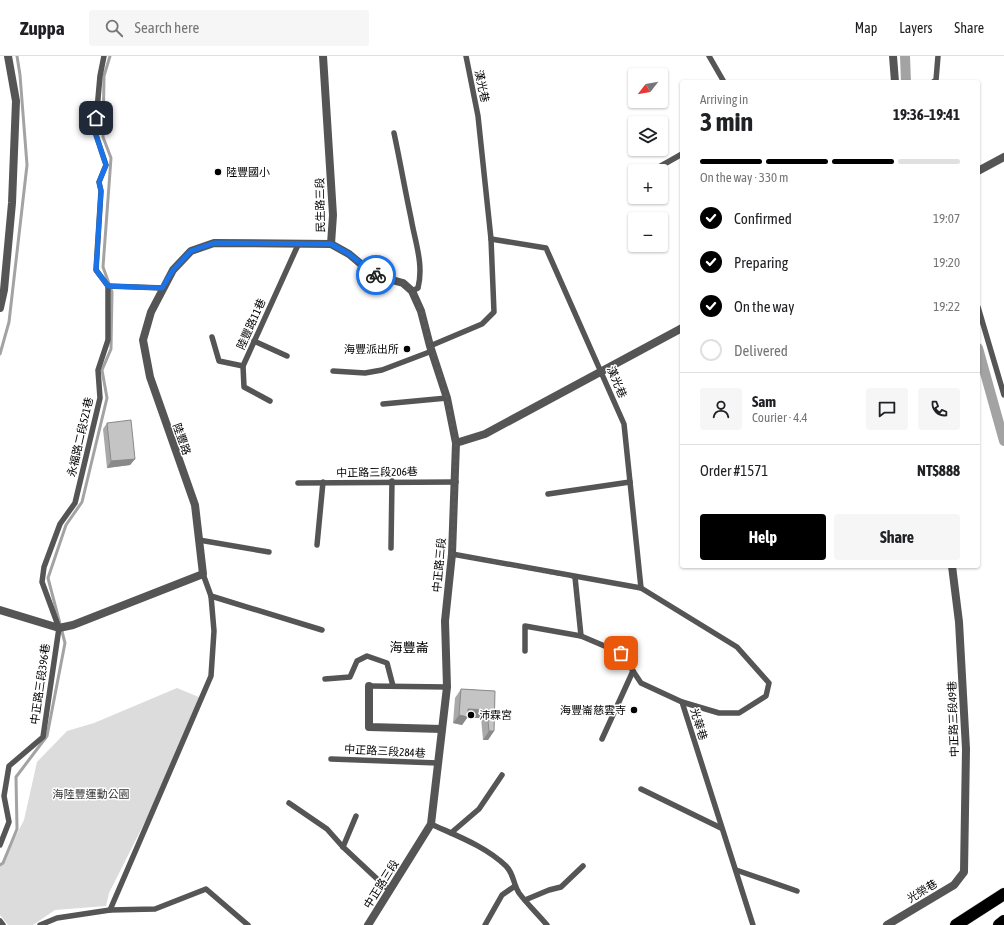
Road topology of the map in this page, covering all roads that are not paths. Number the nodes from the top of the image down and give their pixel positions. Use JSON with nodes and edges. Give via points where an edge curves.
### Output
{"nodes":[{"id":1,"x":8,"y":56,"type":"edge"},
{"id":2,"x":104,"y":56,"type":"edge"},
{"id":3,"x":323,"y":56,"type":"edge"},
{"id":4,"x":466,"y":56,"type":"edge"},
{"id":5,"x":709,"y":56,"type":"edge"},
{"id":6,"x":893,"y":56,"type":"edge"},
{"id":7,"x":938,"y":56,"type":"edge"},
{"id":8,"x":723,"y":80,"type":"edge"},
{"id":9,"x":895,"y":80,"type":"edge"},
{"id":10,"x":936,"y":80,"type":"edge"},
{"id":11,"x":394,"y":133,"type":"dead end"},
{"id":12,"x":680,"y":155,"type":"edge"},
{"id":13,"x":1004,"y":157,"type":"edge"},
{"id":14,"x":664,"y":164,"type":"edge"},
{"id":15,"x":980,"y":170,"type":"edge"},
{"id":16,"x":491,"y":239,"type":"junction"},
{"id":17,"x":331,"y":244,"type":"junction"},
{"id":18,"x":298,"y":245,"type":"junction"},
{"id":19,"x":108,"y":286,"type":"junction"},
{"id":20,"x":162,"y":288,"type":"junction"},
{"id":21,"x":412,"y":291,"type":"junction"},
{"id":22,"x":0,"y":308,"type":"edge"},
{"id":23,"x":980,"y":314,"type":"edge"},
{"id":24,"x":680,"y":329,"type":"edge"},
{"id":25,"x":212,"y":337,"type":"dead end"},
{"id":26,"x":254,"y":341,"type":"junction"},
{"id":27,"x":431,"y":349,"type":"junction"},
{"id":28,"x":287,"y":356,"type":"dead end"},
{"id":29,"x":243,"y":366,"type":"junction"},
{"id":30,"x":333,"y":371,"type":"dead end"},
{"id":31,"x":602,"y":372,"type":"junction"},
{"id":32,"x":1004,"y":396,"type":"edge"},
{"id":33,"x":447,"y":398,"type":"junction"},
{"id":34,"x":270,"y":401,"type":"dead end"},
{"id":35,"x":383,"y":404,"type":"dead end"},
{"id":36,"x":456,"y":443,"type":"junction"},
{"id":37,"x":392,"y":481,"type":"junction"},
{"id":38,"x":323,"y":482,"type":"junction"},
{"id":39,"x":456,"y":482,"type":"junction"},
{"id":40,"x":630,"y":482,"type":"junction"},
{"id":41,"x":298,"y":483,"type":"dead end"},
{"id":42,"x":548,"y":494,"type":"dead end"},
{"id":43,"x":199,"y":540,"type":"junction"},
{"id":44,"x":317,"y":545,"type":"dead end"},
{"id":45,"x":391,"y":548,"type":"dead end"},
{"id":46,"x":270,"y":552,"type":"dead end"},
{"id":47,"x":452,"y":554,"type":"junction"},
{"id":48,"x":952,"y":568,"type":"edge"},
{"id":49,"x":202,"y":574,"type":"junction"},
{"id":50,"x":575,"y":577,"type":"junction"},
{"id":51,"x":641,"y":588,"type":"junction"},
{"id":52,"x":211,"y":596,"type":"junction"},
{"id":53,"x":0,"y":610,"type":"edge"},
{"id":54,"x":59,"y":628,"type":"junction"},
{"id":55,"x":322,"y":630,"type":"dead end"},
{"id":56,"x":581,"y":636,"type":"junction"},
{"id":57,"x":525,"y":651,"type":"dead end"},
{"id":58,"x":633,"y":671,"type":"junction"},
{"id":59,"x":325,"y":678,"type":"dead end"},
{"id":60,"x":369,"y":686,"type":"joint"},
{"id":61,"x":393,"y":686,"type":"junction"},
{"id":62,"x":447,"y":687,"type":"junction"},
{"id":63,"x":682,"y":702,"type":"junction"},
{"id":64,"x":442,"y":730,"type":"junction"},
{"id":65,"x":602,"y":739,"type":"dead end"},
{"id":66,"x":332,"y":759,"type":"dead end"},
{"id":67,"x":438,"y":764,"type":"junction"},
{"id":68,"x":502,"y":775,"type":"dead end"},
{"id":69,"x":641,"y":789,"type":"dead end"},
{"id":70,"x":289,"y":803,"type":"dead end"},
{"id":71,"x":356,"y":816,"type":"dead end"},
{"id":72,"x":431,"y":824,"type":"junction"},
{"id":73,"x":721,"y":828,"type":"junction"},
{"id":74,"x":451,"y":833,"type":"junction"},
{"id":75,"x":0,"y":845,"type":"edge"},
{"id":76,"x":343,"y":847,"type":"junction"},
{"id":77,"x":583,"y":866,"type":"dead end"},
{"id":78,"x":736,"y":870,"type":"junction"},
{"id":79,"x":964,"y":872,"type":"joint"},
{"id":80,"x":515,"y":886,"type":"junction"},
{"id":81,"x":390,"y":891,"type":"junction"},
{"id":82,"x":797,"y":891,"type":"dead end"},
{"id":83,"x":1004,"y":894,"type":"edge"},
{"id":84,"x":525,"y":900,"type":"junction"},
{"id":85,"x":110,"y":910,"type":"junction"},
{"id":86,"x":0,"y":921,"type":"edge"},
{"id":87,"x":1004,"y":921,"type":"edge"},
{"id":88,"x":3,"y":925,"type":"edge"},
{"id":89,"x":40,"y":925,"type":"edge"},
{"id":90,"x":248,"y":925,"type":"edge"},
{"id":91,"x":368,"y":925,"type":"edge"},
{"id":92,"x":485,"y":925,"type":"edge"},
{"id":93,"x":547,"y":925,"type":"edge"},
{"id":94,"x":753,"y":925,"type":"edge"},
{"id":95,"x":887,"y":925,"type":"edge"},
{"id":96,"x":956,"y":925,"type":"edge"},
{"id":97,"x":998,"y":925,"type":"edge"}],
"edges":[{"from":1,"to":22,"type":"street","via":[[16,101],[12,203]]},
{"from":2,"to":19,"type":"lane","via":[[95,132],[106,165],[99,182],[101,191],[96,270]]},
{"from":3,"to":17,"type":"street","name":"民生路三段","via":[[333,215]]},
{"from":4,"to":16,"type":"lane","name":"漢光巷","via":[[478,116]]},
{"from":5,"to":8,"type":"lane"},
{"from":6,"to":9,"type":"street"},
{"from":7,"to":10,"type":"lane"},
{"from":11,"to":21,"type":"lane","via":[[412,226],[420,253],[420,280],[418,288]]},
{"from":12,"to":14,"type":"lane"},
{"from":13,"to":15,"type":"street"},
{"from":16,"to":27,"type":"lane","name":"漢光巷","via":[[494,312],[482,324]]},
{"from":16,"to":31,"type":"lane","name":"漢光巷","via":[[546,248]]},
{"from":17,"to":18,"type":"street","name":"陸豐路"},
{"from":17,"to":21,"type":"street","name":"民生路三段","via":[[349,254],[374,275],[403,283]]},
{"from":18,"to":20,"type":"street","name":"陸豐路","via":[[214,243],[191,251],[173,270]]},
{"from":18,"to":26,"type":"lane","name":"陸豐路11巷"},
{"from":19,"to":20,"type":"lane"},
{"from":19,"to":54,"type":"lane","name":"永福路二段521巷","via":[[108,340],[98,370],[100,398],[88,452],[75,503],[60,524],[44,567],[42,582]]},
{"from":20,"to":43,"type":"street","name":"陸豐路","via":[[143,340],[150,377],[195,505]]},
{"from":21,"to":27,"type":"street","via":[[421,311]]},
{"from":23,"to":32,"type":"lane"},
{"from":24,"to":31,"type":"street"},
{"from":25,"to":29,"type":"lane","via":[[219,361]]},
{"from":26,"to":28,"type":"lane"},
{"from":26,"to":29,"type":"lane","name":"陸豐路11巷"},
{"from":27,"to":30,"type":"lane","name":"漢光巷","via":[[382,370],[365,373]]},
{"from":27,"to":33,"type":"street"},
{"from":29,"to":34,"type":"lane","name":"陸豐路11巷","via":[[244,387]]},
{"from":31,"to":36,"type":"street","via":[[485,434]]},
{"from":31,"to":40,"type":"lane","name":"漢光巷","via":[[624,424]]},
{"from":33,"to":35,"type":"lane"},
{"from":33,"to":36,"type":"street"},
{"from":36,"to":39,"type":"street","name":"中正路三段"},
{"from":37,"to":38,"type":"lane","name":"中正路三段206巷"},
{"from":37,"to":39,"type":"lane","name":"中正路三段206巷"},
{"from":37,"to":45,"type":"lane"},
{"from":38,"to":41,"type":"lane","name":"中正路三段206巷"},
{"from":38,"to":44,"type":"lane"},
{"from":39,"to":47,"type":"street","name":"中正路三段"},
{"from":40,"to":42,"type":"lane"},
{"from":40,"to":51,"type":"lane","name":"漢光巷"},
{"from":43,"to":46,"type":"lane"},
{"from":43,"to":49,"type":"street","name":"陸豐路"},
{"from":47,"to":50,"type":"lane"},
{"from":47,"to":62,"type":"street","name":"中正路三段","via":[[445,621]]},
{"from":48,"to":79,"type":"street","name":"中正路三段49巷","via":[[960,622],[966,749]]},
{"from":49,"to":52,"type":"lane"},
{"from":49,"to":54,"type":"street"},
{"from":50,"to":51,"type":"lane"},
{"from":50,"to":56,"type":"lane"},
{"from":51,"to":63,"type":"lane","via":[[737,648],[769,683],[766,696],[739,713],[719,713]]},
{"from":52,"to":55,"type":"lane"},
{"from":52,"to":85,"type":"lane","via":[[214,631],[210,676]]},
{"from":53,"to":54,"type":"street"},
{"from":54,"to":75,"type":"lane","name":"中正路三段396巷","via":[[42,737],[9,766],[4,796],[9,822]]},
{"from":56,"to":57,"type":"lane","name":"光華巷","via":[[525,626]]},
{"from":56,"to":58,"type":"lane","name":"光華巷","via":[[621,653]]},
{"from":58,"to":63,"type":"lane","name":"光華巷","via":[[641,683]]},
{"from":58,"to":65,"type":"lane"},
{"from":59,"to":61,"type":"lane","via":[[350,677],[357,661],[367,656],[387,663]]},
{"from":60,"to":61,"type":"lane"},
{"from":60,"to":64,"type":"street","via":[[368,726]]},
{"from":61,"to":62,"type":"lane"},
{"from":62,"to":64,"type":"street","name":"中正路三段"},
{"from":63,"to":73,"type":"lane","name":"光華巷"},
{"from":64,"to":67,"type":"street","name":"中正路三段"},
{"from":66,"to":67,"type":"lane","name":"中正路三段284巷"},
{"from":67,"to":72,"type":"street","name":"中正路三段"},
{"from":68,"to":74,"type":"lane","via":[[479,809]]},
{"from":69,"to":73,"type":"lane"},
{"from":70,"to":76,"type":"lane","via":[[327,829]]},
{"from":71,"to":76,"type":"lane"},
{"from":72,"to":74,"type":"lane"},
{"from":72,"to":81,"type":"street","name":"中正路三段"},
{"from":73,"to":78,"type":"lane","name":"光華巷"},
{"from":74,"to":80,"type":"lane","via":[[479,846],[506,866],[514,876]]},
{"from":76,"to":81,"type":"lane"},
{"from":77,"to":84,"type":"lane","via":[[561,887]]},
{"from":78,"to":82,"type":"lane"},
{"from":78,"to":94,"type":"lane","name":"光華巷"},
{"from":79,"to":95,"type":"street","name":"光榮巷","via":[[954,885]]},
{"from":80,"to":84,"type":"lane"},
{"from":80,"to":92,"type":"lane","via":[[502,895]]},
{"from":81,"to":91,"type":"street","name":"中正路三段"},
{"from":83,"to":96,"type":"highway"},
{"from":84,"to":93,"type":"lane"},
{"from":85,"to":89,"type":"lane","via":[[57,918]]},
{"from":85,"to":90,"type":"lane","via":[[154,909],[206,889]]},
{"from":86,"to":88,"type":"lane"},
{"from":87,"to":97,"type":"highway"}]}
